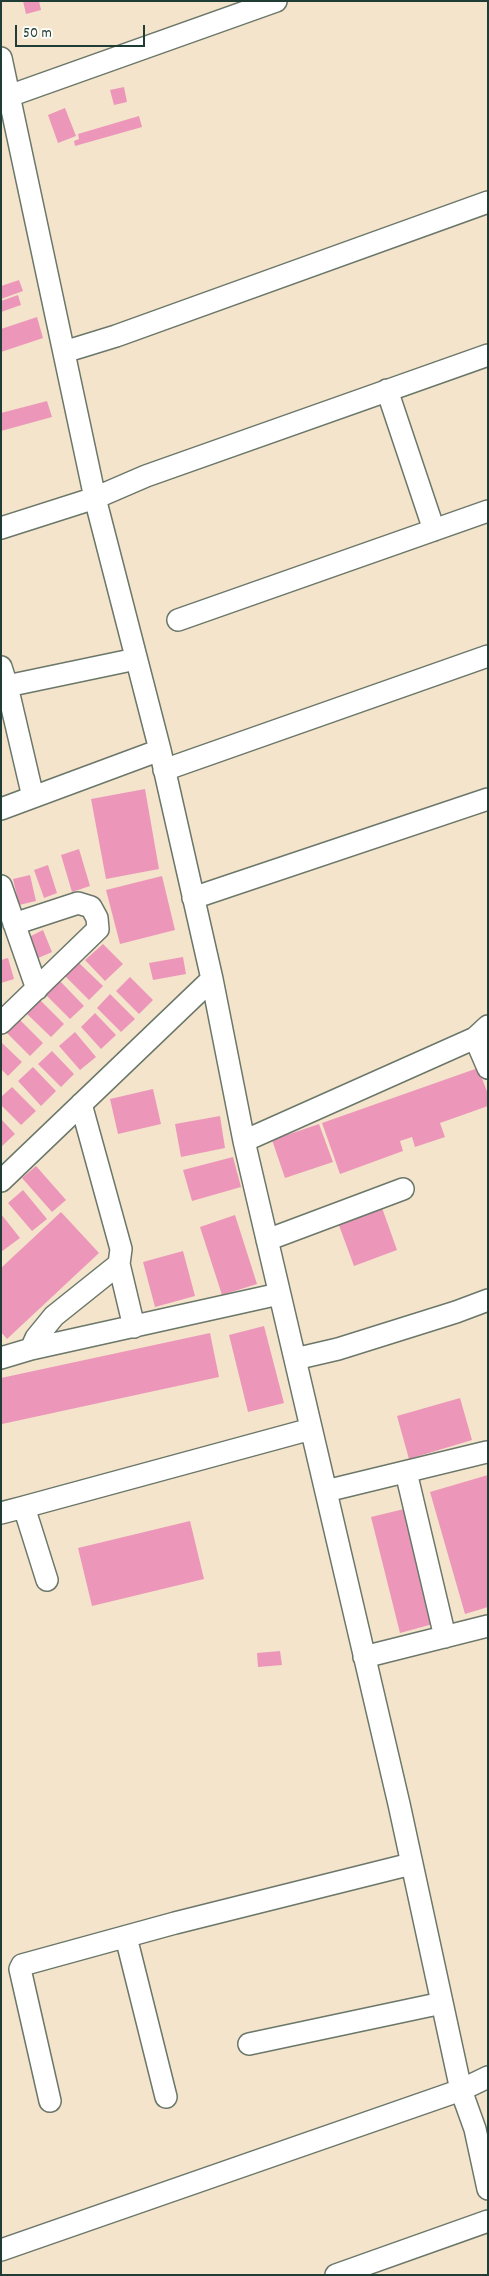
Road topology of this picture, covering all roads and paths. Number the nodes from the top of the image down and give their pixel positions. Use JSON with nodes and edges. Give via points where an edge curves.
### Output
{"nodes":[{"id":1,"x":276,"y":1,"type":"edge"},
{"id":2,"x":3,"y":70,"type":"edge"},
{"id":3,"x":9,"y":96,"type":"junction"},
{"id":4,"x":488,"y":202,"type":"edge"},
{"id":5,"x":64,"y":352,"type":"junction"},
{"id":6,"x":488,"y":355,"type":"edge"},
{"id":7,"x":387,"y":390,"type":"junction"},
{"id":8,"x":95,"y":498,"type":"junction"},
{"id":9,"x":488,"y":511,"type":"edge"},
{"id":10,"x":1,"y":528,"type":"edge"},
{"id":11,"x":434,"y":530,"type":"junction"},
{"id":12,"x":178,"y":620,"type":"dead end"},
{"id":13,"x":488,"y":656,"type":"edge"},
{"id":14,"x":136,"y":659,"type":"junction"},
{"id":15,"x":3,"y":680,"type":"edge"},
{"id":16,"x":162,"y":760,"type":"junction"},
{"id":17,"x":33,"y":797,"type":"junction"},
{"id":18,"x":488,"y":799,"type":"edge"},
{"id":19,"x":1,"y":809,"type":"edge"},
{"id":20,"x":1,"y":886,"type":"edge"},
{"id":21,"x":193,"y":898,"type":"junction"},
{"id":22,"x":14,"y":924,"type":"junction"},
{"id":23,"x":212,"y":979,"type":"junction"},
{"id":24,"x":37,"y":990,"type":"junction"},
{"id":25,"x":1,"y":1024,"type":"edge"},
{"id":26,"x":481,"y":1032,"type":"edge"},
{"id":27,"x":488,"y":1068,"type":"edge"},
{"id":28,"x":81,"y":1104,"type":"junction"},
{"id":29,"x":244,"y":1141,"type":"junction"},
{"id":30,"x":1,"y":1181,"type":"edge"},
{"id":31,"x":403,"y":1189,"type":"dead end"},
{"id":32,"x":267,"y":1240,"type":"junction"},
{"id":33,"x":119,"y":1264,"type":"junction"},
{"id":34,"x":280,"y":1294,"type":"junction"},
{"id":35,"x":488,"y":1300,"type":"edge"},
{"id":36,"x":134,"y":1326,"type":"junction"},
{"id":37,"x":31,"y":1349,"type":"junction"},
{"id":38,"x":1,"y":1358,"type":"edge"},
{"id":39,"x":295,"y":1359,"type":"junction"},
{"id":40,"x":311,"y":1429,"type":"junction"},
{"id":41,"x":487,"y":1452,"type":"edge"},
{"id":42,"x":406,"y":1472,"type":"junction"},
{"id":43,"x":326,"y":1491,"type":"junction"},
{"id":44,"x":24,"y":1507,"type":"junction"},
{"id":45,"x":1,"y":1513,"type":"edge"},
{"id":46,"x":47,"y":1580,"type":"dead end"},
{"id":47,"x":488,"y":1626,"type":"edge"},
{"id":48,"x":445,"y":1637,"type":"junction"},
{"id":49,"x":364,"y":1657,"type":"junction"},
{"id":50,"x":412,"y":1864,"type":"junction"},
{"id":51,"x":126,"y":1937,"type":"junction"},
{"id":52,"x":442,"y":2003,"type":"junction"},
{"id":53,"x":248,"y":2044,"type":"dead end"},
{"id":54,"x":488,"y":2077,"type":"edge"},
{"id":55,"x":461,"y":2090,"type":"junction"},
{"id":56,"x":166,"y":2097,"type":"dead end"},
{"id":57,"x":50,"y":2101,"type":"dead end"},
{"id":58,"x":488,"y":2189,"type":"edge"},
{"id":59,"x":488,"y":2221,"type":"edge"},
{"id":60,"x":1,"y":2250,"type":"edge"},
{"id":61,"x":336,"y":2275,"type":"edge"}],
"edges":[{"from":1,"to":3,"type":"street"},
{"from":2,"to":3,"type":"street"},
{"from":3,"to":5,"type":"street"},
{"from":4,"to":5,"type":"street"},
{"from":5,"to":8,"type":"street"},
{"from":6,"to":7,"type":"street"},
{"from":7,"to":8,"type":"street","via":[[146,476]]},
{"from":7,"to":11,"type":"street"},
{"from":8,"to":10,"type":"street"},
{"from":8,"to":14,"type":"street"},
{"from":9,"to":11,"type":"street"},
{"from":11,"to":12,"type":"street"},
{"from":13,"to":16,"type":"street"},
{"from":14,"to":15,"type":"street"},
{"from":14,"to":16,"type":"street"},
{"from":15,"to":17,"type":"street"},
{"from":16,"to":17,"type":"street"},
{"from":16,"to":21,"type":"street"},
{"from":17,"to":19,"type":"street"},
{"from":18,"to":21,"type":"street"},
{"from":20,"to":22,"type":"street"},
{"from":21,"to":23,"type":"street"},
{"from":22,"to":24,"type":"street"},
{"from":22,"to":24,"type":"street","via":[[78,903],[91,908],[97,918],[98,929]]},
{"from":23,"to":28,"type":"street"},
{"from":23,"to":29,"type":"street"},
{"from":24,"to":25,"type":"street"},
{"from":26,"to":27,"type":"street"},
{"from":26,"to":29,"type":"street"},
{"from":28,"to":30,"type":"street"},
{"from":28,"to":33,"type":"street","via":[[120,1249]]},
{"from":29,"to":32,"type":"street"},
{"from":31,"to":32,"type":"street"},
{"from":32,"to":34,"type":"street"},
{"from":33,"to":36,"type":"street"},
{"from":33,"to":37,"type":"street","via":[[54,1316]]},
{"from":34,"to":36,"type":"street"},
{"from":34,"to":39,"type":"street"},
{"from":35,"to":39,"type":"street","via":[[338,1349]]},
{"from":36,"to":37,"type":"street"},
{"from":37,"to":38,"type":"street"},
{"from":39,"to":40,"type":"street"},
{"from":40,"to":43,"type":"street"},
{"from":40,"to":44,"type":"street"},
{"from":41,"to":42,"type":"street"},
{"from":42,"to":43,"type":"street"},
{"from":42,"to":48,"type":"street"},
{"from":43,"to":49,"type":"street"},
{"from":44,"to":45,"type":"street"},
{"from":44,"to":46,"type":"street"},
{"from":47,"to":48,"type":"street"},
{"from":48,"to":49,"type":"street"},
{"from":49,"to":50,"type":"street"},
{"from":50,"to":51,"type":"street"},
{"from":50,"to":52,"type":"street"},
{"from":51,"to":56,"type":"street"},
{"from":51,"to":57,"type":"street","via":[[26,1963],[20,1969]]},
{"from":52,"to":53,"type":"street"},
{"from":52,"to":55,"type":"street"},
{"from":54,"to":55,"type":"street"},
{"from":55,"to":58,"type":"street","via":[[475,2128]]},
{"from":55,"to":60,"type":"street"},
{"from":59,"to":61,"type":"street"}]}
